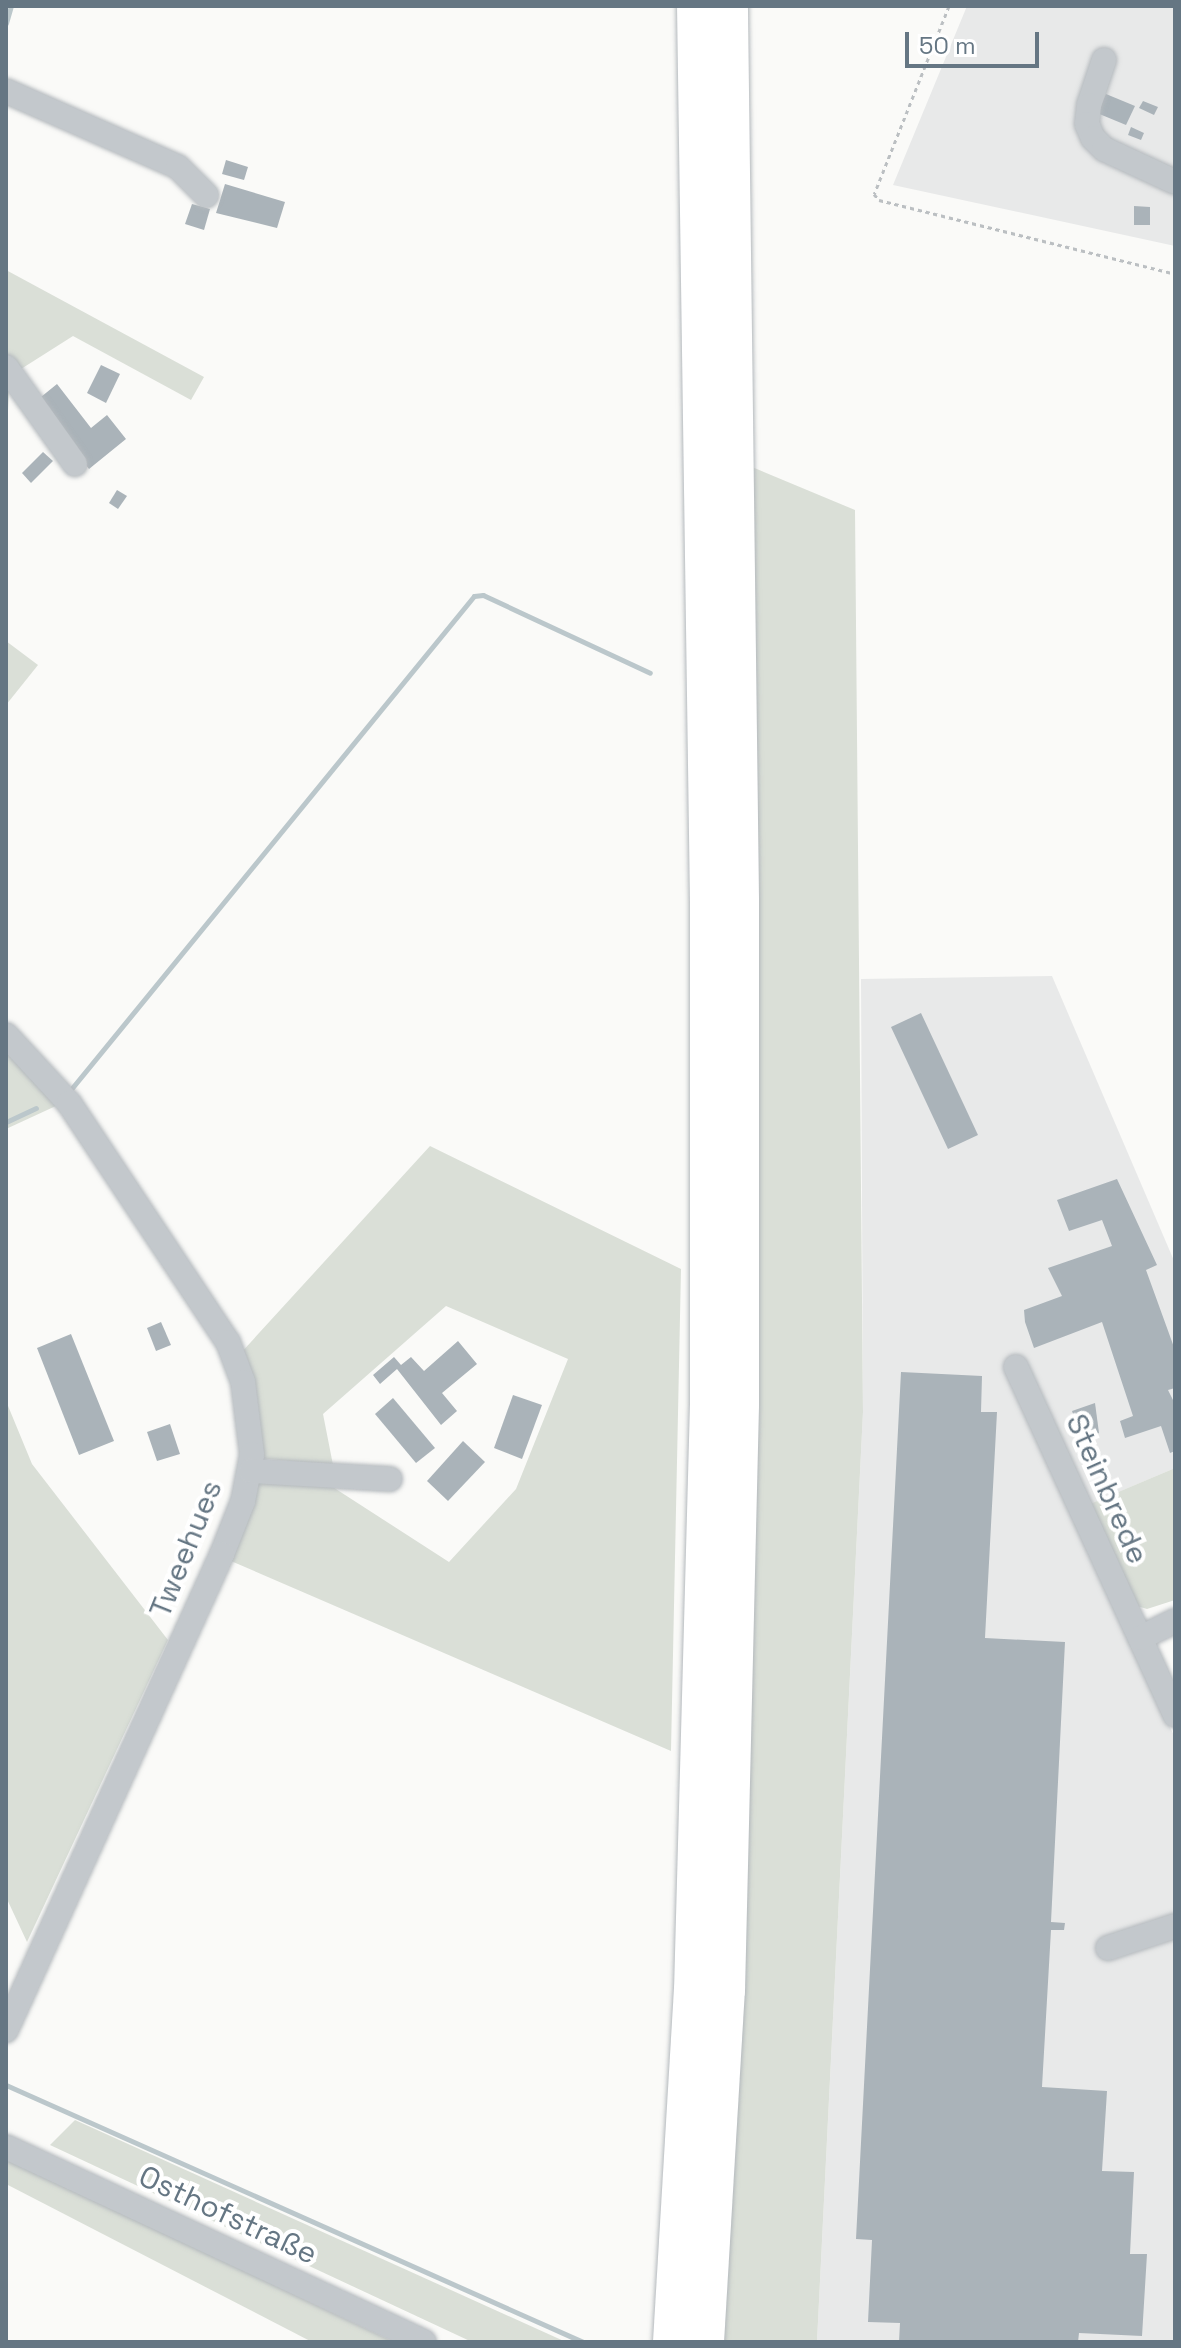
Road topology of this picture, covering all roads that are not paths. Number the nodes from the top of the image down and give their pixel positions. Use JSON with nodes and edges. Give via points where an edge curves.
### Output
{"nodes":[{"id":1,"x":695,"y":6,"type":"edge"},
{"id":2,"x":730,"y":6,"type":"edge"},
{"id":3,"x":1104,"y":60,"type":"dead end"},
{"id":4,"x":6,"y":91,"type":"edge"},
{"id":5,"x":1175,"y":182,"type":"edge"},
{"id":6,"x":206,"y":195,"type":"dead end"},
{"id":7,"x":6,"y":367,"type":"edge"},
{"id":8,"x":75,"y":464,"type":"dead end"},
{"id":9,"x":6,"y":1035,"type":"edge"},
{"id":10,"x":1016,"y":1367,"type":"dead end"},
{"id":11,"x":251,"y":1471,"type":"junction"},
{"id":12,"x":390,"y":1479,"type":"dead end"},
{"id":13,"x":1175,"y":1621,"type":"edge"},
{"id":14,"x":1140,"y":1638,"type":"junction"},
{"id":15,"x":1175,"y":1715,"type":"edge"},
{"id":16,"x":1175,"y":1926,"type":"edge"},
{"id":17,"x":1108,"y":1948,"type":"dead end"},
{"id":18,"x":6,"y":2030,"type":"edge"},
{"id":19,"x":6,"y":2147,"type":"edge"},
{"id":20,"x":424,"y":2342,"type":"edge"},
{"id":21,"x":671,"y":2342,"type":"edge"},
{"id":22,"x":706,"y":2342,"type":"edge"}],
"edges":[{"from":1,"to":21,"type":"highway","via":[[708,902],[708,1405],[692,1991]]},
{"from":2,"to":22,"type":"highway","via":[[741,1404],[727,1991]]},
{"from":3,"to":5,"type":"street","via":[[1089,105],[1087,124],[1093,138],[1104,149]]},
{"from":4,"to":6,"type":"street","via":[[178,167]]},
{"from":7,"to":8,"type":"street"},
{"from":9,"to":11,"type":"street","name":"Tweehues","via":[[69,1103],[228,1342],[249,1411]]},
{"from":10,"to":14,"type":"street","name":"Steinbrede"},
{"from":11,"to":12,"type":"street"},
{"from":11,"to":18,"type":"street","name":"Tweehues","via":[[222,1554]]},
{"from":13,"to":14,"type":"street"},
{"from":14,"to":15,"type":"street","name":"Steinbrede"},
{"from":16,"to":17,"type":"street"},
{"from":19,"to":20,"type":"street","name":"Osthofstraße"}]}
